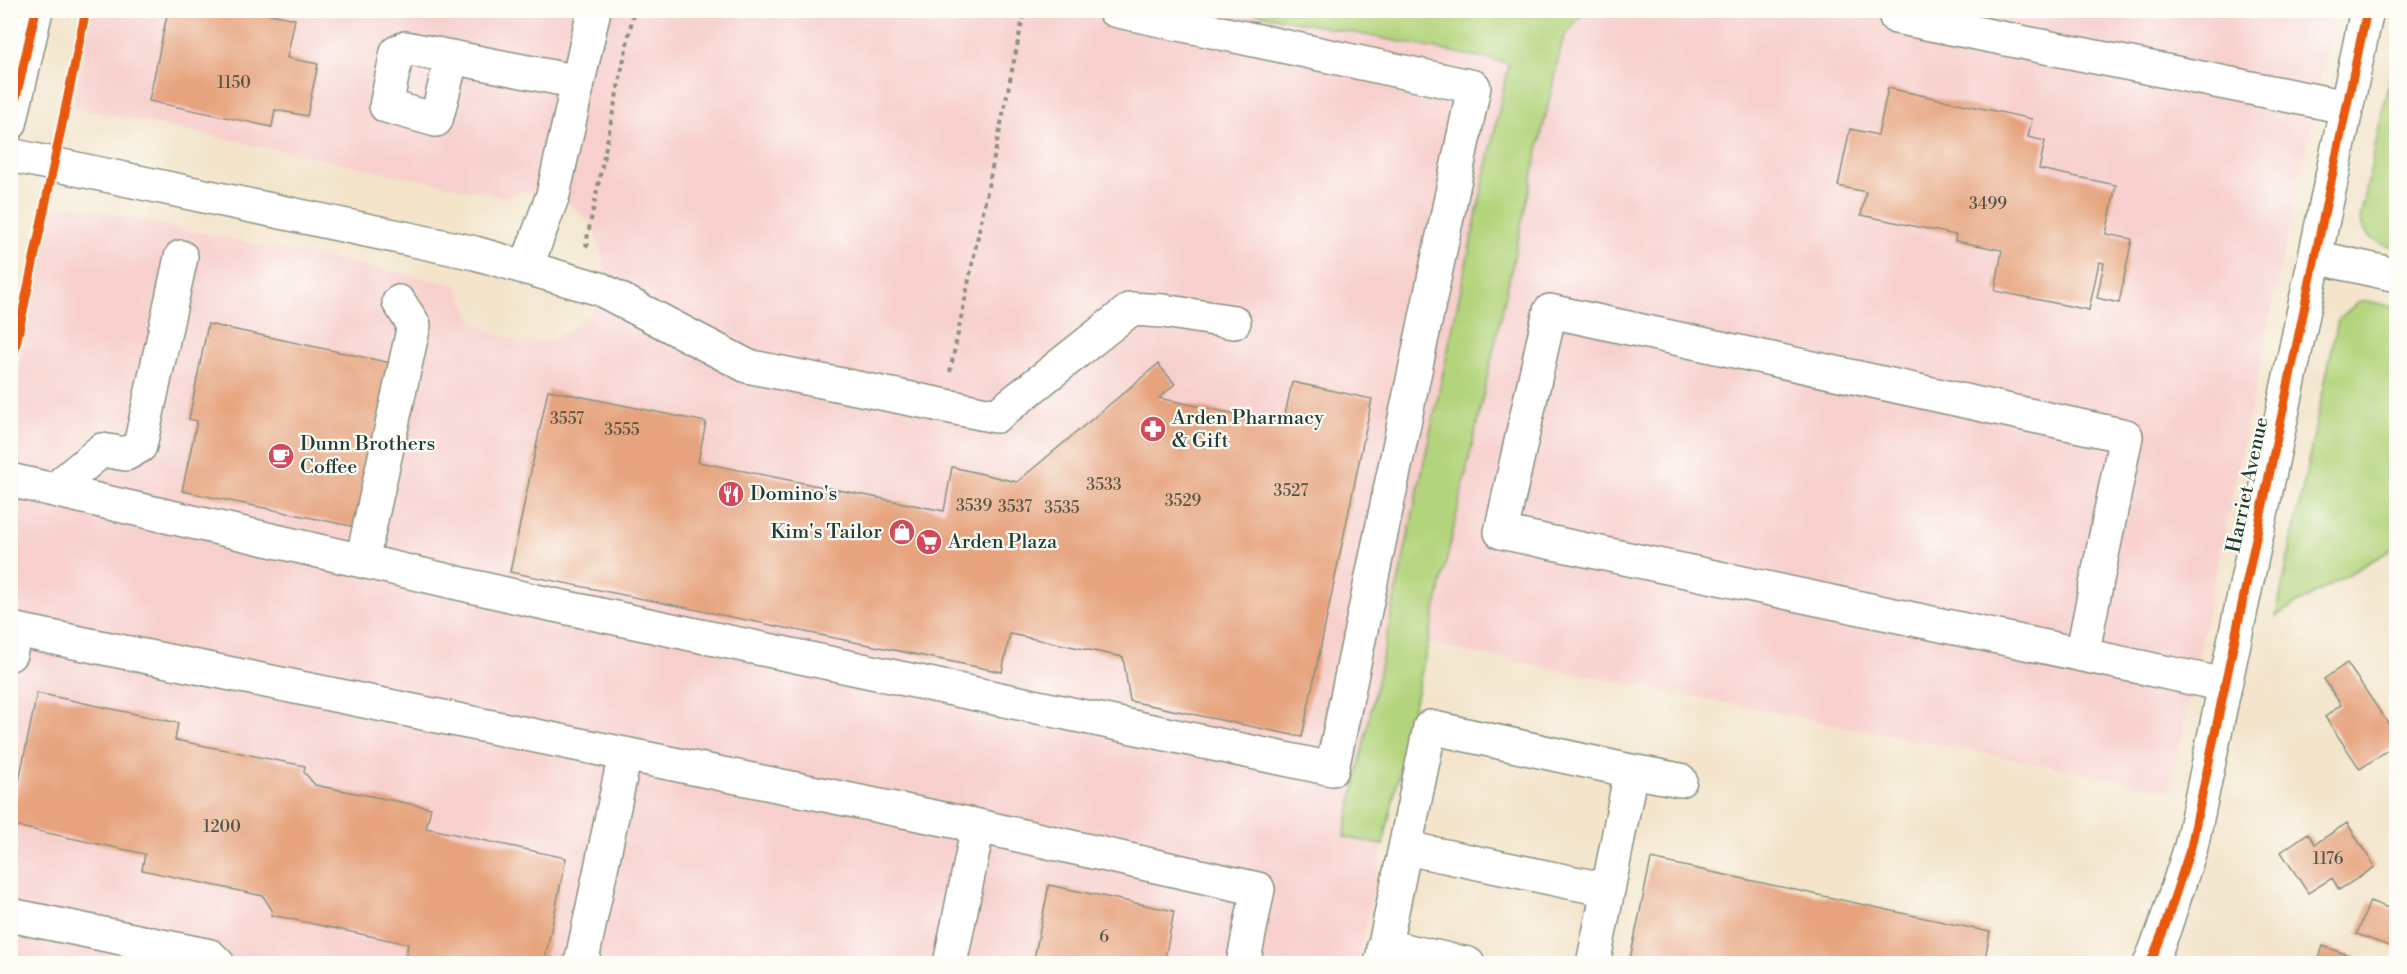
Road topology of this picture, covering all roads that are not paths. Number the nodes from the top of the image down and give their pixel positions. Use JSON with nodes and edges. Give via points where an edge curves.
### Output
{"nodes":[{"id":1,"x":36,"y":10,"type":"edge"},
{"id":2,"x":594,"y":10,"type":"edge"},
{"id":3,"x":1114,"y":10,"type":"edge"},
{"id":4,"x":2367,"y":10,"type":"edge"},
{"id":5,"x":1896,"y":17,"type":"dead end"},
{"id":6,"x":452,"y":57,"type":"dead end"},
{"id":7,"x":578,"y":82,"type":"junction"},
{"id":8,"x":2346,"y":107,"type":"junction"},
{"id":9,"x":10,"y":124,"type":"edge"},
{"id":10,"x":10,"y":155,"type":"edge"},
{"id":11,"x":181,"y":257,"type":"dead end"},
{"id":12,"x":2315,"y":257,"type":"junction"},
{"id":13,"x":526,"y":268,"type":"junction"},
{"id":14,"x":2397,"y":275,"type":"edge"},
{"id":15,"x":399,"y":302,"type":"dead end"},
{"id":16,"x":1234,"y":322,"type":"dead end"},
{"id":17,"x":10,"y":480,"type":"edge"},
{"id":18,"x":54,"y":490,"type":"junction"},
{"id":19,"x":362,"y":561,"type":"junction"},
{"id":20,"x":10,"y":654,"type":"edge"},
{"id":21,"x":2082,"y":655,"type":"junction"},
{"id":22,"x":2225,"y":685,"type":"junction"},
{"id":23,"x":625,"y":754,"type":"junction"},
{"id":24,"x":1631,"y":771,"type":"junction"},
{"id":25,"x":1680,"y":780,"type":"dead end"},
{"id":26,"x":978,"y":826,"type":"junction"},
{"id":27,"x":1406,"y":848,"type":"junction"},
{"id":28,"x":1608,"y":890,"type":"junction"},
{"id":29,"x":10,"y":915,"type":"edge"},
{"id":30,"x":1382,"y":955,"type":"edge"},
{"id":31,"x":218,"y":963,"type":"edge"},
{"id":32,"x":581,"y":963,"type":"edge"},
{"id":33,"x":950,"y":963,"type":"edge"},
{"id":34,"x":1243,"y":963,"type":"edge"},
{"id":35,"x":1468,"y":963,"type":"edge"},
{"id":36,"x":1593,"y":963,"type":"edge"},
{"id":37,"x":2150,"y":963,"type":"edge"}],
"edges":[{"from":1,"to":9,"type":"street"},
{"from":2,"to":7,"type":"street"},
{"from":3,"to":19,"type":"street","via":[[1474,87],[1332,769]]},
{"from":4,"to":8,"type":"street","name":"Harriet Avenue"},
{"from":5,"to":8,"type":"street"},
{"from":6,"to":7,"type":"street"},
{"from":7,"to":13,"type":"street","via":[[554,195]]},
{"from":8,"to":12,"type":"street","name":"Harriet Avenue"},
{"from":10,"to":13,"type":"street","via":[[384,233]]},
{"from":11,"to":18,"type":"street","via":[[140,446],[126,454],[102,450]]},
{"from":12,"to":14,"type":"street"},
{"from":12,"to":22,"type":"street","name":"Harriet Avenue"},
{"from":13,"to":16,"type":"street","via":[[600,289],[747,366],[996,416],[1131,309],[1163,310]]},
{"from":15,"to":19,"type":"street","via":[[414,325]]},
{"from":17,"to":18,"type":"street"},
{"from":18,"to":19,"type":"street"},
{"from":20,"to":23,"type":"street","via":[[16,630]]},
{"from":21,"to":21,"type":"street","via":[[1501,532],[1550,311],[2126,436]]},
{"from":21,"to":22,"type":"street"},
{"from":22,"to":37,"type":"street","name":"Harriet Avenue","via":[[2191,846]]},
{"from":23,"to":26,"type":"street"},
{"from":23,"to":32,"type":"street"},
{"from":24,"to":25,"type":"street"},
{"from":24,"to":27,"type":"street","via":[[1430,727]]},
{"from":24,"to":28,"type":"street"},
{"from":26,"to":33,"type":"street"},
{"from":26,"to":34,"type":"street","via":[[1258,888]]},
{"from":27,"to":28,"type":"street"},
{"from":27,"to":30,"type":"street"},
{"from":28,"to":36,"type":"street"},
{"from":29,"to":31,"type":"street","via":[[210,956]]},
{"from":30,"to":35,"type":"street"}]}
